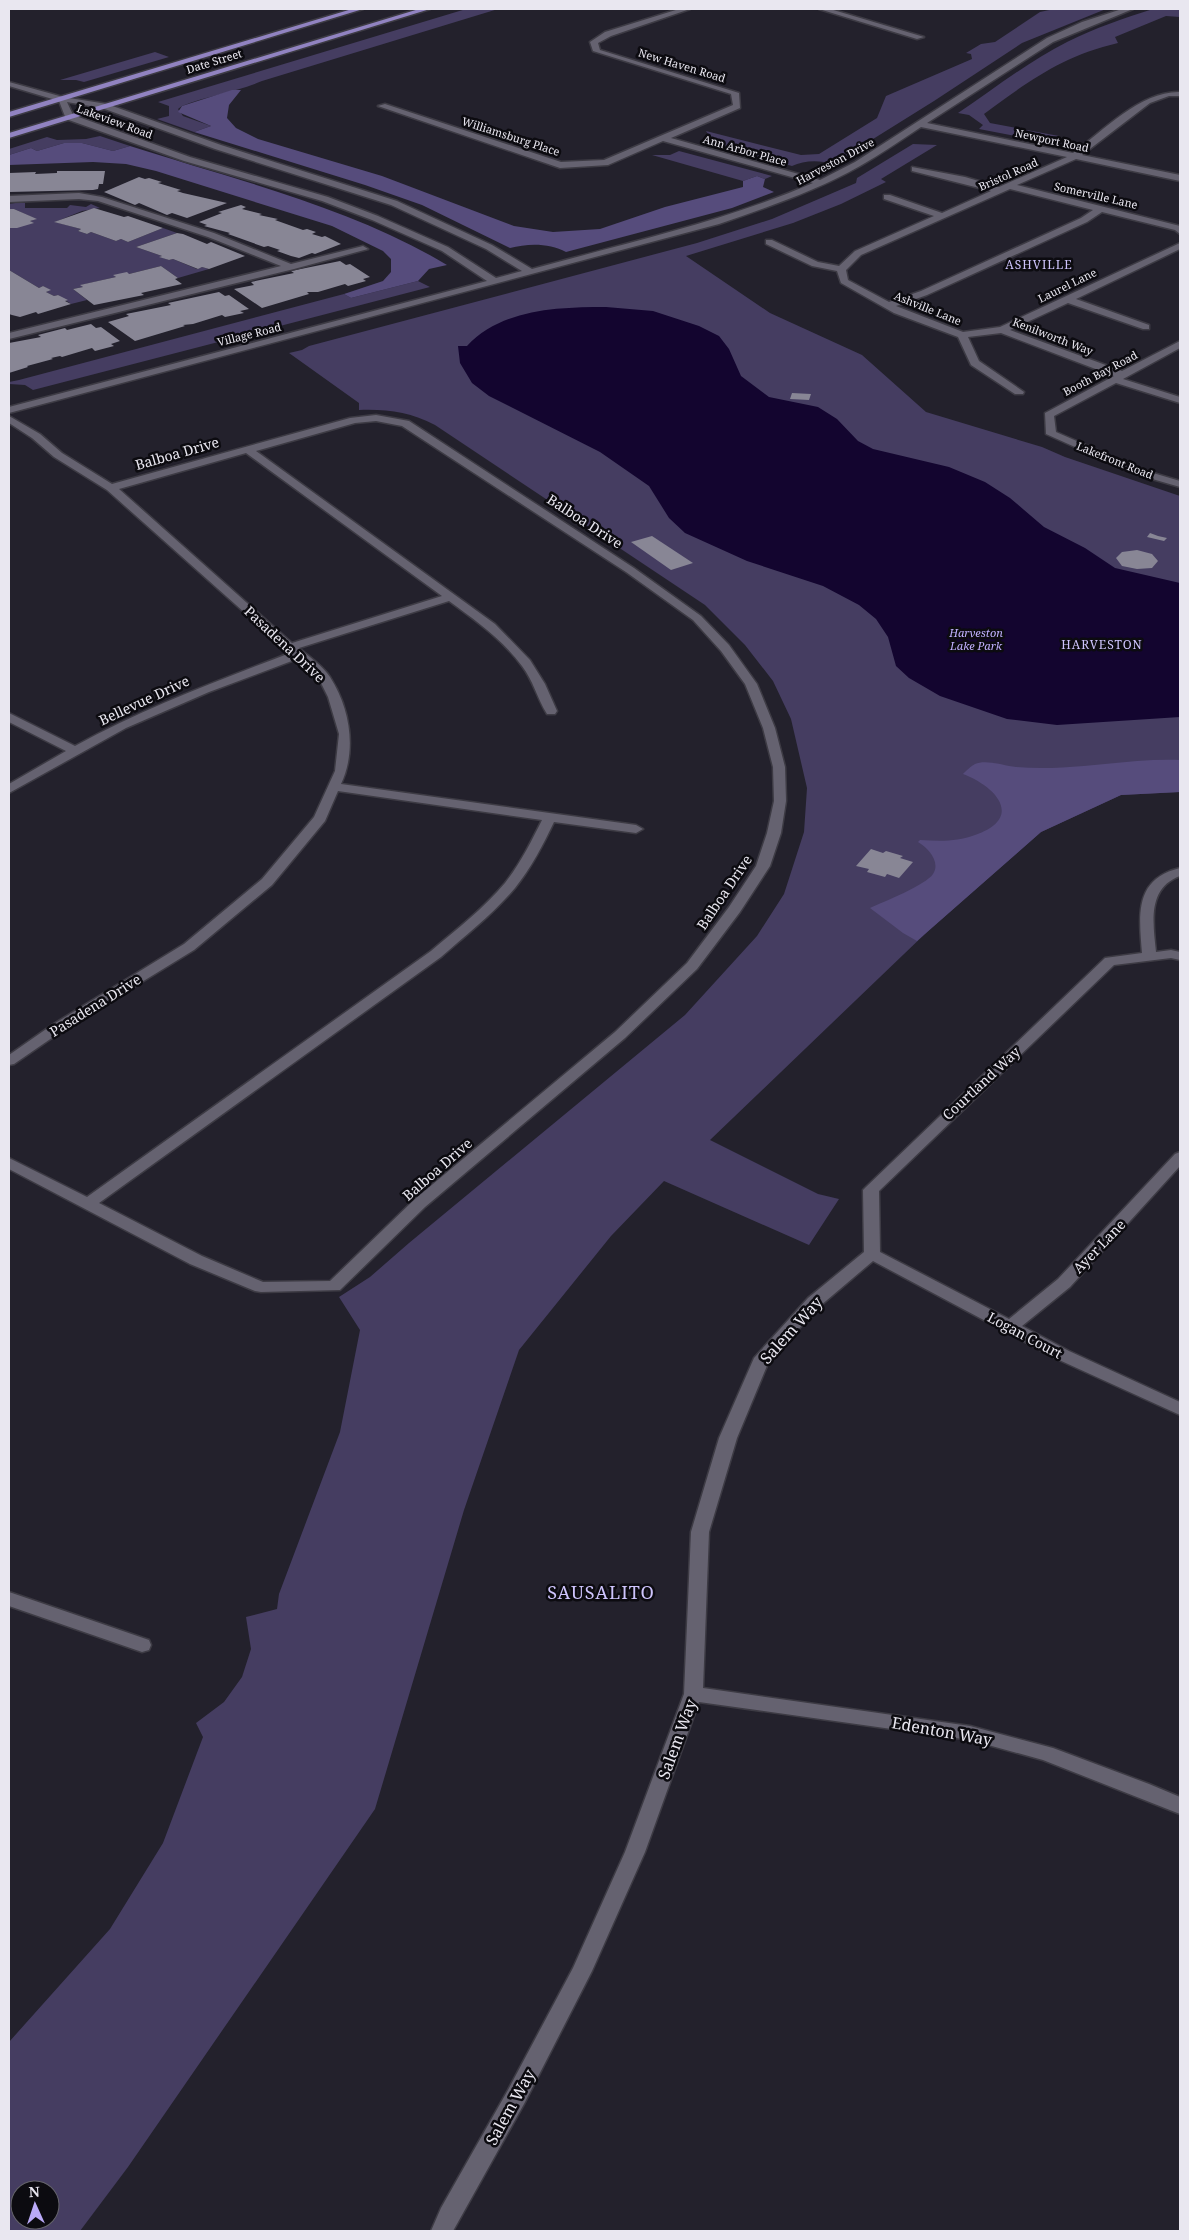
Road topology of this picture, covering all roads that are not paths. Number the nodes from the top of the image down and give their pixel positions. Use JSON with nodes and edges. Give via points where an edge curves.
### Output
{"nodes":[{"id":1,"x":359,"y":9,"type":"edge"},
{"id":2,"x":426,"y":9,"type":"edge"},
{"id":3,"x":686,"y":9,"type":"edge"},
{"id":4,"x":823,"y":9,"type":"edge"},
{"id":5,"x":1129,"y":9,"type":"edge"},
{"id":6,"x":920,"y":37,"type":"dead end"},
{"id":7,"x":9,"y":84,"type":"edge"},
{"id":8,"x":1180,"y":94,"type":"edge"},
{"id":9,"x":62,"y":99,"type":"junction"},
{"id":10,"x":104,"y":106,"type":"junction"},
{"id":11,"x":382,"y":106,"type":"dead end"},
{"id":12,"x":9,"y":115,"type":"edge"},
{"id":13,"x":69,"y":117,"type":"junction"},
{"id":14,"x":920,"y":124,"type":"junction"},
{"id":15,"x":9,"y":136,"type":"edge"},
{"id":16,"x":662,"y":138,"type":"junction"},
{"id":17,"x":1074,"y":157,"type":"junction"},
{"id":18,"x":915,"y":169,"type":"dead end"},
{"id":19,"x":1180,"y":178,"type":"edge"},
{"id":20,"x":822,"y":183,"type":"junction"},
{"id":21,"x":1009,"y":186,"type":"junction"},
{"id":22,"x":999,"y":190,"type":"junction"},
{"id":23,"x":886,"y":197,"type":"dead end"},
{"id":24,"x":9,"y":199,"type":"edge"},
{"id":25,"x":1101,"y":208,"type":"junction"},
{"id":26,"x":943,"y":216,"type":"junction"},
{"id":27,"x":1179,"y":229,"type":"edge"},
{"id":28,"x":769,"y":242,"type":"dead end"},
{"id":29,"x":1180,"y":246,"type":"edge"},
{"id":30,"x":363,"y":249,"type":"dead end"},
{"id":31,"x":1167,"y":252,"type":"junction"},
{"id":32,"x":1180,"y":255,"type":"edge"},
{"id":33,"x":291,"y":267,"type":"junction"},
{"id":34,"x":840,"y":269,"type":"junction"},
{"id":35,"x":530,"y":272,"type":"junction"},
{"id":36,"x":495,"y":282,"type":"junction"},
{"id":37,"x":1067,"y":299,"type":"junction"},
{"id":38,"x":887,"y":306,"type":"junction"},
{"id":39,"x":9,"y":326,"type":"edge"},
{"id":40,"x":1146,"y":327,"type":"dead end"},
{"id":41,"x":1002,"y":330,"type":"junction"},
{"id":42,"x":22,"y":333,"type":"junction"},
{"id":43,"x":962,"y":335,"type":"junction"},
{"id":44,"x":9,"y":336,"type":"edge"},
{"id":45,"x":1180,"y":344,"type":"edge"},
{"id":46,"x":1118,"y":377,"type":"junction"},
{"id":47,"x":1019,"y":392,"type":"dead end"},
{"id":48,"x":1180,"y":400,"type":"edge"},
{"id":49,"x":9,"y":410,"type":"edge"},
{"id":50,"x":9,"y":419,"type":"edge"},
{"id":51,"x":1051,"y":434,"type":"joint"},
{"id":52,"x":248,"y":450,"type":"junction"},
{"id":53,"x":1180,"y":484,"type":"edge"},
{"id":54,"x":111,"y":488,"type":"junction"},
{"id":55,"x":451,"y":597,"type":"junction"},
{"id":56,"x":296,"y":650,"type":"junction"},
{"id":57,"x":551,"y":711,"type":"dead end"},
{"id":58,"x":9,"y":718,"type":"edge"},
{"id":59,"x":75,"y":751,"type":"junction"},
{"id":60,"x":334,"y":787,"type":"junction"},
{"id":61,"x":9,"y":789,"type":"edge"},
{"id":62,"x":550,"y":817,"type":"junction"},
{"id":63,"x":636,"y":828,"type":"dead end"},
{"id":64,"x":1180,"y":872,"type":"edge"},
{"id":65,"x":1149,"y":956,"type":"junction"},
{"id":66,"x":1180,"y":956,"type":"edge"},
{"id":67,"x":9,"y":1061,"type":"edge"},
{"id":68,"x":1180,"y":1157,"type":"edge"},
{"id":69,"x":9,"y":1163,"type":"edge"},
{"id":70,"x":87,"y":1204,"type":"junction"},
{"id":71,"x":872,"y":1254,"type":"junction"},
{"id":72,"x":1010,"y":1327,"type":"junction"},
{"id":73,"x":1180,"y":1409,"type":"edge"},
{"id":74,"x":9,"y":1599,"type":"edge"},
{"id":75,"x":142,"y":1644,"type":"dead end"},
{"id":76,"x":693,"y":1694,"type":"junction"},
{"id":77,"x":1180,"y":1806,"type":"edge"},
{"id":78,"x":442,"y":2231,"type":"edge"}],
"edges":[{"from":1,"to":9,"type":"main road","name":"Date Street"},
{"from":2,"to":10,"type":"main road","name":"Date Street"},
{"from":3,"to":16,"type":"street","name":"New Haven Road","via":[[608,34],[594,42],[598,51],[735,93],[737,106]]},
{"from":4,"to":6,"type":"street"},
{"from":5,"to":14,"type":"street","name":"Harveston Drive","via":[[1050,40]]},
{"from":7,"to":9,"type":"street"},
{"from":8,"to":17,"type":"street","name":"Bristol Road","via":[[1147,100]]},
{"from":9,"to":10,"type":"street","name":"Lakeview Road"},
{"from":9,"to":12,"type":"main road","name":"Date Street"},
{"from":9,"to":13,"type":"street","name":"Lakeview Road"},
{"from":10,"to":13,"type":"main road","name":"Date Street"},
{"from":10,"to":35,"type":"street","name":"Lakeview Road","via":[[218,147],[394,203],[489,247]]},
{"from":11,"to":16,"type":"street","name":"Williamsburg Place","via":[[560,165],[605,163]]},
{"from":13,"to":15,"type":"main road","name":"Date Street"},
{"from":13,"to":36,"type":"street","name":"Lakeview Road","via":[[178,156],[325,199],[367,215],[445,249]]},
{"from":14,"to":17,"type":"street","name":"Newport Road"},
{"from":14,"to":20,"type":"street","name":"Harveston Drive"},
{"from":16,"to":20,"type":"street","name":"Ann Arbor Place"},
{"from":17,"to":19,"type":"street","name":"Newport Road"},
{"from":17,"to":21,"type":"street","name":"Bristol Road"},
{"from":18,"to":22,"type":"street"},
{"from":20,"to":35,"type":"street","name":"Harveston Drive","via":[[716,222]]},
{"from":21,"to":22,"type":"street","name":"Bristol Road"},
{"from":21,"to":25,"type":"street","name":"Somerville Lane"},
{"from":22,"to":26,"type":"street","name":"Bristol Road"},
{"from":23,"to":26,"type":"street"},
{"from":24,"to":33,"type":"street","via":[[79,196],[99,199],[211,235]]},
{"from":25,"to":27,"type":"street","name":"Somerville Lane"},
{"from":25,"to":38,"type":"street","via":[[1084,220],[924,293]]},
{"from":26,"to":34,"type":"street","name":"Bristol Road","via":[[858,253]]},
{"from":28,"to":34,"type":"street","via":[[815,264]]},
{"from":29,"to":31,"type":"street","name":"Laurel Lane"},
{"from":30,"to":33,"type":"street"},
{"from":31,"to":32,"type":"street"},
{"from":31,"to":37,"type":"street","name":"Laurel Lane"},
{"from":33,"to":42,"type":"street"},
{"from":34,"to":38,"type":"street","name":"Ashville Lane","via":[[844,281]]},
{"from":35,"to":36,"type":"street","name":"Harveston Drive"},
{"from":36,"to":49,"type":"street","name":"Village Road"},
{"from":37,"to":40,"type":"street"},
{"from":37,"to":41,"type":"street","name":"Laurel Lane"},
{"from":38,"to":43,"type":"street","name":"Ashville Lane"},
{"from":39,"to":42,"type":"street"},
{"from":41,"to":43,"type":"street","name":"Laurel Lane"},
{"from":41,"to":46,"type":"street","name":"Kenilworth Way"},
{"from":42,"to":44,"type":"street"},
{"from":43,"to":47,"type":"street","via":[[975,363]]},
{"from":45,"to":46,"type":"street","name":"Booth Bay Road"},
{"from":46,"to":48,"type":"street","name":"Kenilworth Way"},
{"from":46,"to":51,"type":"street","name":"Booth Bay Road","via":[[1049,415]]},
{"from":50,"to":54,"type":"street","name":"Pasadena Drive"},
{"from":51,"to":53,"type":"street","name":"Lakefront Road","via":[[1139,472]]},
{"from":52,"to":54,"type":"street","name":"Balboa Drive"},
{"from":52,"to":55,"type":"street"},
{"from":52,"to":70,"type":"street","name":"Balboa Drive","via":[[354,420],[376,418],[405,423],[668,595],[697,618],[751,684],[769,728],[779,767],[780,801],[774,834],[763,866],[692,966],[620,1035],[420,1203],[334,1286],[261,1287],[196,1260]]},
{"from":54,"to":56,"type":"street","name":"Pasadena Drive"},
{"from":55,"to":56,"type":"street","name":"Bellevue Drive"},
{"from":55,"to":57,"type":"street","via":[[491,626],[514,648],[539,684]]},
{"from":56,"to":59,"type":"street","name":"Bellevue Drive","via":[[122,725]]},
{"from":56,"to":60,"type":"street","name":"Pasadena Drive","via":[[324,676],[345,734],[341,771]]},
{"from":58,"to":59,"type":"street"},
{"from":59,"to":61,"type":"street","name":"Bellevue Drive"},
{"from":60,"to":62,"type":"street"},
{"from":60,"to":67,"type":"street","name":"Pasadena Drive","via":[[320,818],[267,882],[190,947],[56,1028]]},
{"from":62,"to":63,"type":"street"},
{"from":62,"to":70,"type":"street","via":[[532,853],[510,884],[476,921],[436,954]]},
{"from":64,"to":65,"type":"street","via":[[1167,874],[1149,895],[1146,916]]},
{"from":65,"to":66,"type":"street","name":"Courtland Way"},
{"from":65,"to":71,"type":"street","name":"Courtland Way","via":[[1110,961],[871,1190]]},
{"from":68,"to":72,"type":"street","name":"Ayer Lane","via":[[1064,1282]]},
{"from":69,"to":70,"type":"street","name":"Balboa Drive"},
{"from":71,"to":72,"type":"street","name":"Logan Court"},
{"from":71,"to":76,"type":"street","name":"Salem Way","via":[[814,1302],[762,1358],[728,1438],[700,1532]]},
{"from":72,"to":73,"type":"street","name":"Logan Court"},
{"from":74,"to":75,"type":"street"},
{"from":76,"to":77,"type":"street","name":"Edenton Way","via":[[970,1733],[1046,1753]]},
{"from":76,"to":78,"type":"street","name":"Salem Way","via":[[635,1852],[582,1971]]}]}
